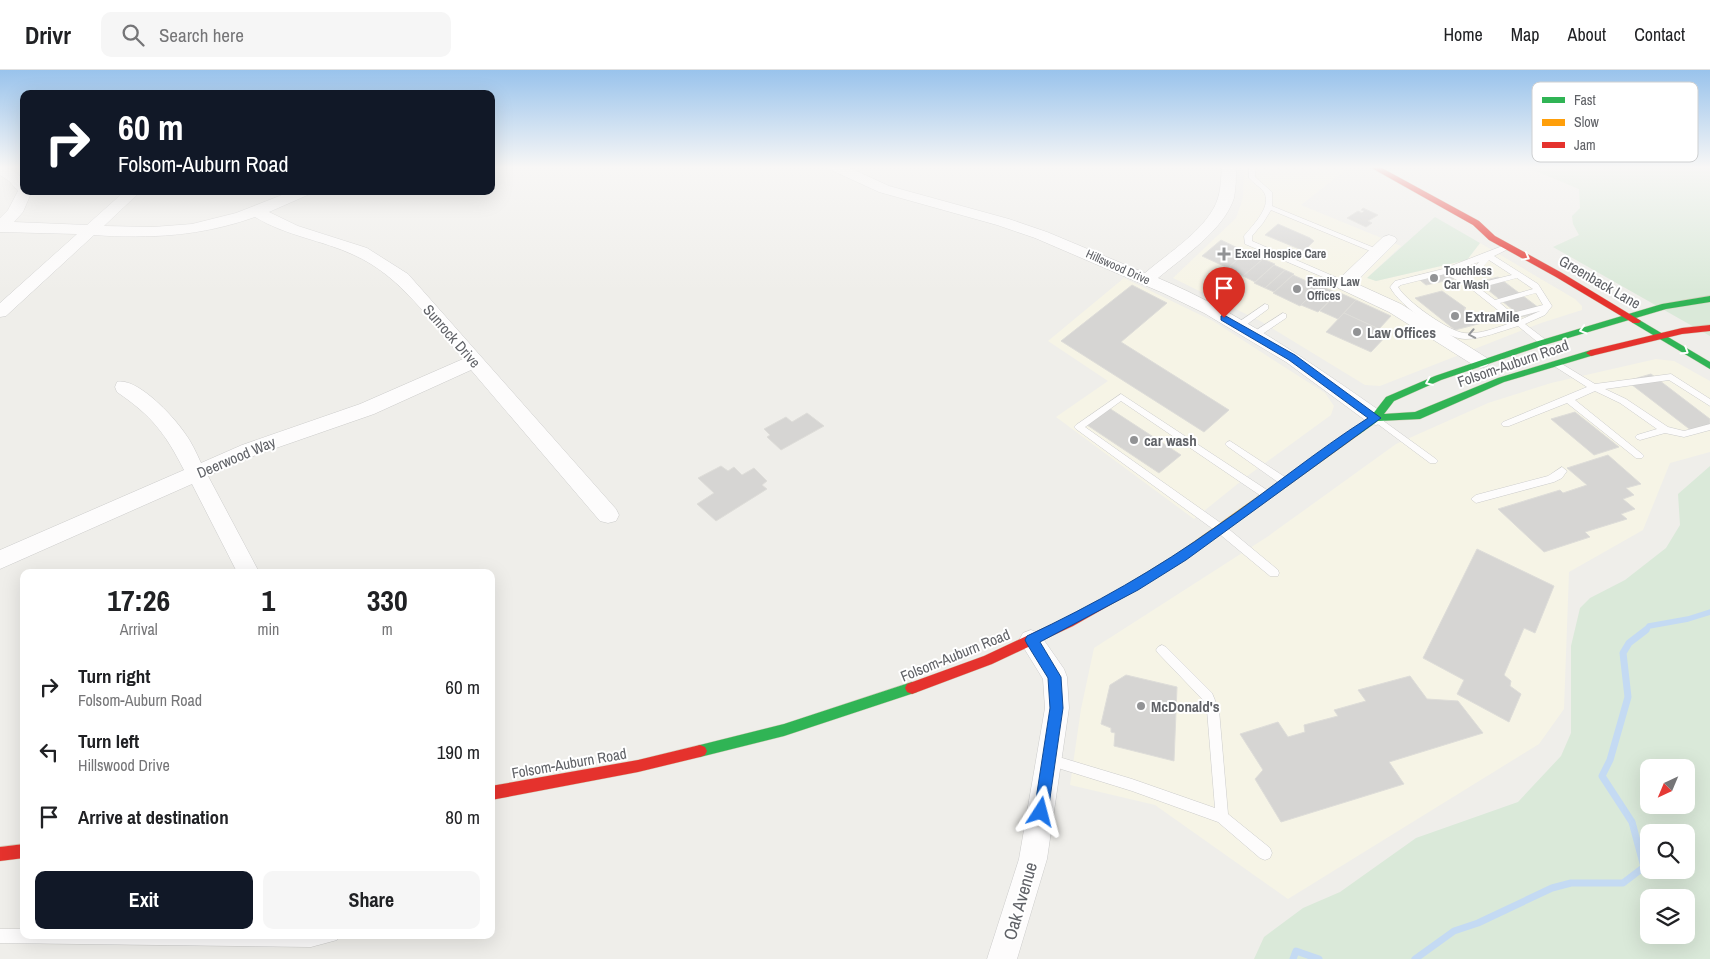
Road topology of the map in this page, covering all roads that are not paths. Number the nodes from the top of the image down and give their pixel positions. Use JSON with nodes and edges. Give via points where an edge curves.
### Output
{"nodes":[{"id":1,"x":16,"y":208,"type":"edge"},
{"id":2,"x":114,"y":208,"type":"edge"},
{"id":3,"x":263,"y":208,"type":"edge"},
{"id":4,"x":954,"y":208,"type":"edge"},
{"id":5,"x":1221,"y":208,"type":"edge"},
{"id":6,"x":1268,"y":208,"type":"edge"},
{"id":7,"x":1273,"y":208,"type":"edge"},
{"id":8,"x":1450,"y":208,"type":"edge"},
{"id":9,"x":257,"y":211,"type":"junction"},
{"id":10,"x":1476,"y":223,"type":"junction"},
{"id":11,"x":0,"y":227,"type":"edge"},
{"id":12,"x":1502,"y":230,"type":"dead end"},
{"id":13,"x":89,"y":231,"type":"junction"},
{"id":14,"x":1383,"y":246,"type":"joint"},
{"id":15,"x":1508,"y":246,"type":"junction"},
{"id":16,"x":1488,"y":256,"type":"junction"},
{"id":17,"x":1446,"y":271,"type":"junction"},
{"id":18,"x":1519,"y":275,"type":"junction"},
{"id":19,"x":1147,"y":279,"type":"junction"},
{"id":20,"x":1344,"y":284,"type":"junction"},
{"id":21,"x":1469,"y":285,"type":"junction"},
{"id":22,"x":1539,"y":290,"type":"junction"},
{"id":23,"x":1710,"y":299,"type":"edge"},
{"id":24,"x":1492,"y":302,"type":"junction"},
{"id":25,"x":1634,"y":302,"type":"dead end"},
{"id":26,"x":1548,"y":306,"type":"junction"},
{"id":27,"x":1265,"y":307,"type":"dead end"},
{"id":28,"x":1649,"y":311,"type":"junction"},
{"id":29,"x":0,"y":312,"type":"edge"},
{"id":30,"x":1283,"y":316,"type":"dead end"},
{"id":31,"x":1511,"y":316,"type":"junction"},
{"id":32,"x":1630,"y":317,"type":"junction"},
{"id":33,"x":1519,"y":323,"type":"junction"},
{"id":34,"x":1705,"y":329,"type":"edge"},
{"id":35,"x":1247,"y":330,"type":"junction"},
{"id":36,"x":1682,"y":331,"type":"junction"},
{"id":37,"x":1661,"y":336,"type":"junction"},
{"id":38,"x":1543,"y":342,"type":"junction"},
{"id":39,"x":1702,"y":342,"type":"dead end"},
{"id":40,"x":475,"y":361,"type":"junction"},
{"id":41,"x":1481,"y":362,"type":"junction"},
{"id":42,"x":1557,"y":364,"type":"junction"},
{"id":43,"x":1710,"y":366,"type":"edge"},
{"id":44,"x":1594,"y":387,"type":"junction"},
{"id":45,"x":124,"y":388,"type":"dead end"},
{"id":46,"x":1568,"y":399,"type":"junction"},
{"id":47,"x":1710,"y":403,"type":"edge"},
{"id":48,"x":1376,"y":418,"type":"junction"},
{"id":49,"x":1506,"y":424,"type":"dead end"},
{"id":50,"x":1710,"y":427,"type":"edge"},
{"id":51,"x":1664,"y":430,"type":"junction"},
{"id":52,"x":1640,"y":437,"type":"dead end"},
{"id":53,"x":1230,"y":444,"type":"dead end"},
{"id":54,"x":1639,"y":456,"type":"dead end"},
{"id":55,"x":1433,"y":461,"type":"dead end"},
{"id":56,"x":1562,"y":471,"type":"dead end"},
{"id":57,"x":197,"y":473,"type":"junction"},
{"id":58,"x":1285,"y":482,"type":"junction"},
{"id":59,"x":1267,"y":495,"type":"junction"},
{"id":60,"x":1476,"y":499,"type":"dead end"},
{"id":61,"x":608,"y":515,"type":"dead end"},
{"id":62,"x":1221,"y":529,"type":"junction"},
{"id":63,"x":0,"y":560,"type":"edge"},
{"id":64,"x":246,"y":569,"type":"edge"},
{"id":65,"x":1274,"y":573,"type":"dead end"},
{"id":66,"x":1031,"y":640,"type":"junction"},
{"id":67,"x":1162,"y":650,"type":"dead end"},
{"id":68,"x":1049,"y":760,"type":"junction"},
{"id":69,"x":495,"y":792,"type":"edge"},
{"id":70,"x":1222,"y":817,"type":"junction"},
{"id":71,"x":20,"y":852,"type":"edge"},
{"id":72,"x":1264,"y":853,"type":"dead end"},
{"id":73,"x":0,"y":854,"type":"edge"},
{"id":74,"x":0,"y":936,"type":"edge"},
{"id":75,"x":20,"y":936,"type":"edge"},
{"id":76,"x":233,"y":939,"type":"edge"},
{"id":77,"x":315,"y":939,"type":"edge"},
{"id":78,"x":1002,"y":959,"type":"edge"}],
"edges":[{"from":1,"to":11,"type":"street"},
{"from":2,"to":13,"type":"street"},
{"from":3,"to":9,"type":"street"},
{"from":4,"to":19,"type":"street","name":"Hillswood Drive","via":[[1042,235]]},
{"from":5,"to":19,"type":"street","via":[[1204,230]]},
{"from":6,"to":20,"type":"lane","via":[[1248,236],[1248,242]]},
{"from":7,"to":14,"type":"lane"},
{"from":8,"to":10,"type":"main road","name":"Greenback Lane"},
{"from":9,"to":13,"type":"street","via":[[217,224],[176,231]]},
{"from":9,"to":40,"type":"street","name":"Sunrock Drive","via":[[281,226],[354,249],[388,267],[402,278]]},
{"from":10,"to":12,"type":"main road","name":"Greenback Lane"},
{"from":10,"to":15,"type":"main road","name":"Greenback Lane","via":[[1492,238]]},
{"from":11,"to":13,"type":"street"},
{"from":13,"to":29,"type":"street"},
{"from":14,"to":20,"type":"street"},
{"from":15,"to":16,"type":"lane"},
{"from":15,"to":32,"type":"main road","name":"Greenback Lane","one_way":true},
{"from":16,"to":17,"type":"lane"},
{"from":16,"to":18,"type":"lane"},
{"from":16,"to":21,"type":"lane","via":[[1467,278]]},
{"from":17,"to":21,"type":"lane"},
{"from":33,"to":17,"type":"lane","one_way":true,"via":[[1462,336],[1396,293],[1394,287],[1398,283]]},
{"from":18,"to":21,"type":"lane"},
{"from":18,"to":22,"type":"lane"},
{"from":19,"to":35,"type":"street","name":"Hillswood Drive"},
{"from":20,"to":41,"type":"street","via":[[1395,308]]},
{"from":21,"to":24,"type":"lane"},
{"from":22,"to":24,"type":"lane"},
{"from":22,"to":26,"type":"lane"},
{"from":23,"to":28,"type":"main road","name":"Folsom-Auburn Road"},
{"from":24,"to":31,"type":"lane"},
{"from":25,"to":28,"type":"main road","name":"Greenback Lane"},
{"from":26,"to":31,"type":"lane"},
{"from":26,"to":33,"type":"lane","via":[[1537,316]]},
{"from":27,"to":35,"type":"lane"},
{"from":28,"to":32,"type":"main road","name":"Folsom-Auburn Road"},
{"from":28,"to":36,"type":"main road","name":"Greenback Lane"},
{"from":30,"to":35,"type":"lane"},
{"from":31,"to":33,"type":"lane"},
{"from":32,"to":37,"type":"main road","name":"Greenback Lane"},
{"from":32,"to":38,"type":"main road","name":"Folsom-Auburn Road","one_way":true},
{"from":33,"to":38,"type":"lane"},
{"from":34,"to":36,"type":"main road","name":"Folsom-Auburn Road"},
{"from":35,"to":48,"type":"street","name":"Hillswood Drive"},
{"from":36,"to":37,"type":"main road","name":"Folsom-Auburn Road"},
{"from":36,"to":39,"type":"main road","name":"Greenback Lane"},
{"from":37,"to":42,"type":"main road","name":"Folsom-Auburn Road"},
{"from":37,"to":43,"type":"main road","name":"Greenback Lane","one_way":true},
{"from":38,"to":41,"type":"main road","name":"Folsom-Auburn Road"},
{"from":40,"to":57,"type":"street","name":"Deerwood Way","via":[[367,409],[289,434]]},
{"from":40,"to":61,"type":"street","name":"Sunrock Drive"},
{"from":41,"to":48,"type":"main road","name":"Folsom-Auburn Road","one_way":true,"via":[[1390,399]]},
{"from":42,"to":44,"type":"lane"},
{"from":42,"to":48,"type":"main road","name":"Folsom-Auburn Road","via":[[1501,380],[1416,416]]},
{"from":44,"to":46,"type":"lane"},
{"from":44,"to":47,"type":"lane","via":[[1671,377]]},
{"from":44,"to":51,"type":"lane","via":[[1623,401]]},
{"from":45,"to":57,"type":"street","via":[[164,418]]},
{"from":46,"to":49,"type":"lane"},
{"from":46,"to":54,"type":"lane"},
{"from":48,"to":55,"type":"lane"},
{"from":48,"to":58,"type":"main road","name":"Folsom-Auburn Road"},
{"from":50,"to":51,"type":"lane","via":[[1684,434]]},
{"from":51,"to":52,"type":"lane"},
{"from":53,"to":58,"type":"lane"},
{"from":56,"to":60,"type":"lane","via":[[1551,478]]},
{"from":57,"to":63,"type":"street","name":"Deerwood Way"},
{"from":57,"to":64,"type":"street"},
{"from":58,"to":59,"type":"main road","name":"Folsom-Auburn Road"},
{"from":59,"to":62,"type":"main road","name":"Folsom-Auburn Road"},
{"from":59,"to":62,"type":"lane","via":[[1121,397],[1078,428]]},
{"from":62,"to":65,"type":"lane"},
{"from":62,"to":66,"type":"main road","name":"Folsom-Auburn Road","via":[[1134,586]]},
{"from":66,"to":68,"type":"street","name":"Oak Avenue","via":[[1055,677],[1057,708]]},
{"from":66,"to":69,"type":"main road","name":"Folsom-Auburn Road","via":[[905,691],[784,730],[638,766]]},
{"from":67,"to":70,"type":"lane","via":[[1208,697],[1213,710]]},
{"from":68,"to":70,"type":"lane"},
{"from":68,"to":78,"type":"street","name":"Oak Avenue","via":[[1033,859]]},
{"from":70,"to":72,"type":"lane"},
{"from":71,"to":73,"type":"main road"},
{"from":74,"to":75,"type":"lane"},
{"from":76,"to":77,"type":"lane"}]}
